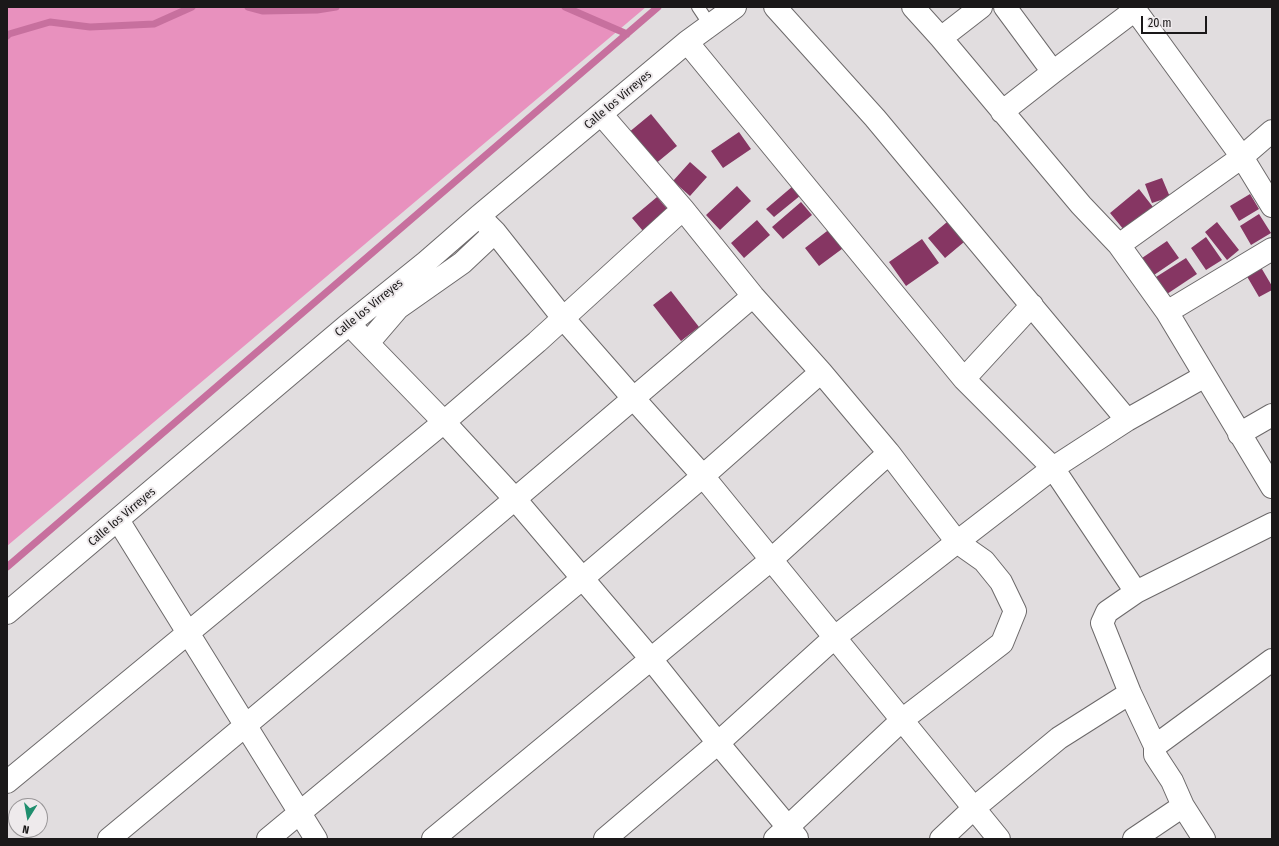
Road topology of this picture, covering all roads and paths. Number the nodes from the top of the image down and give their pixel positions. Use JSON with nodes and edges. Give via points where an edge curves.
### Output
{"nodes":[{"id":1,"x":698,"y":7,"type":"edge"},
{"id":2,"x":735,"y":7,"type":"edge"},
{"id":3,"x":775,"y":7,"type":"edge"},
{"id":4,"x":913,"y":7,"type":"edge"},
{"id":5,"x":981,"y":7,"type":"edge"},
{"id":6,"x":1005,"y":7,"type":"edge"},
{"id":7,"x":1134,"y":8,"type":"edge"},
{"id":8,"x":710,"y":25,"type":"junction"},
{"id":9,"x":940,"y":38,"type":"junction"},
{"id":10,"x":687,"y":42,"type":"junction"},
{"id":11,"x":1053,"y":72,"type":"junction"},
{"id":12,"x":1002,"y":112,"type":"junction"},
{"id":13,"x":601,"y":114,"type":"junction"},
{"id":14,"x":1272,"y":131,"type":"edge"},
{"id":15,"x":1242,"y":157,"type":"junction"},
{"id":16,"x":1272,"y":206,"type":"edge"},
{"id":17,"x":683,"y":209,"type":"junction"},
{"id":18,"x":479,"y":216,"type":"junction"},
{"id":19,"x":495,"y":232,"type":"junction"},
{"id":20,"x":1119,"y":245,"type":"junction"},
{"id":21,"x":1272,"y":249,"type":"edge"},
{"id":22,"x":431,"y":272,"type":"junction"},
{"id":23,"x":754,"y":296,"type":"junction"},
{"id":24,"x":1032,"y":305,"type":"junction"},
{"id":25,"x":1167,"y":312,"type":"junction"},
{"id":26,"x":563,"y":318,"type":"junction"},
{"id":27,"x":349,"y":324,"type":"junction"},
{"id":28,"x":368,"y":343,"type":"junction"},
{"id":29,"x":821,"y":372,"type":"junction"},
{"id":30,"x":1205,"y":376,"type":"junction"},
{"id":31,"x":964,"y":379,"type":"junction"},
{"id":32,"x":634,"y":399,"type":"junction"},
{"id":33,"x":1272,"y":415,"type":"edge"},
{"id":34,"x":1127,"y":420,"type":"junction"},
{"id":35,"x":444,"y":422,"type":"junction"},
{"id":36,"x":1239,"y":434,"type":"junction"},
{"id":37,"x":889,"y":453,"type":"junction"},
{"id":38,"x":1053,"y":468,"type":"junction"},
{"id":39,"x":703,"y":476,"type":"junction"},
{"id":40,"x":1272,"y":487,"type":"edge"},
{"id":41,"x":516,"y":499,"type":"junction"},
{"id":42,"x":118,"y":520,"type":"junction"},
{"id":43,"x":1272,"y":524,"type":"edge"},
{"id":44,"x":957,"y":542,"type":"junction"},
{"id":45,"x":772,"y":559,"type":"junction"},
{"id":46,"x":583,"y":578,"type":"junction"},
{"id":47,"x":1136,"y":592,"type":"junction"},
{"id":48,"x":7,"y":613,"type":"edge"},
{"id":49,"x":188,"y":632,"type":"junction"},
{"id":50,"x":835,"y":637,"type":"junction"},
{"id":51,"x":651,"y":659,"type":"junction"},
{"id":52,"x":1272,"y":660,"type":"edge"},
{"id":53,"x":1130,"y":693,"type":"junction"},
{"id":54,"x":902,"y":720,"type":"junction"},
{"id":55,"x":246,"y":726,"type":"junction"},
{"id":56,"x":718,"y":743,"type":"junction"},
{"id":57,"x":1155,"y":746,"type":"junction"},
{"id":58,"x":7,"y":782,"type":"edge"},
{"id":59,"x":1183,"y":806,"type":"junction"},
{"id":60,"x":973,"y":809,"type":"junction"},
{"id":61,"x":300,"y":812,"type":"junction"},
{"id":62,"x":787,"y":835,"type":"edge"},
{"id":63,"x":109,"y":839,"type":"edge"},
{"id":64,"x":268,"y":839,"type":"edge"},
{"id":65,"x":316,"y":839,"type":"edge"},
{"id":66,"x":433,"y":839,"type":"edge"},
{"id":67,"x":605,"y":839,"type":"edge"},
{"id":68,"x":941,"y":839,"type":"edge"},
{"id":69,"x":999,"y":839,"type":"edge"},
{"id":70,"x":1134,"y":839,"type":"edge"},
{"id":71,"x":1204,"y":839,"type":"edge"}],
"edges":[{"from":1,"to":8,"type":"lane"},
{"from":2,"to":8,"type":"street","name":"Calle los Virreyes"},
{"from":3,"to":24,"type":"street","via":[[875,118]]},
{"from":4,"to":9,"type":"street"},
{"from":5,"to":9,"type":"street"},
{"from":6,"to":11,"type":"street"},
{"from":7,"to":11,"type":"street"},
{"from":7,"to":15,"type":"street"},
{"from":8,"to":10,"type":"street","name":"Calle los Virreyes"},
{"from":9,"to":12,"type":"street"},
{"from":10,"to":13,"type":"street","name":"Calle los Virreyes"},
{"from":10,"to":31,"type":"street"},
{"from":11,"to":12,"type":"street"},
{"from":12,"to":20,"type":"street","via":[[1081,205]]},
{"from":13,"to":17,"type":"street"},
{"from":13,"to":18,"type":"street","name":"Calle los Virreyes"},
{"from":14,"to":15,"type":"street"},
{"from":15,"to":16,"type":"street"},
{"from":15,"to":20,"type":"street"},
{"from":17,"to":23,"type":"street"},
{"from":17,"to":26,"type":"street"},
{"from":18,"to":19,"type":"street"},
{"from":18,"to":22,"type":"street","name":"Calle los Virreyes"},
{"from":19,"to":22,"type":"street","via":[[462,263]]},
{"from":19,"to":26,"type":"street"},
{"from":20,"to":25,"type":"street"},
{"from":21,"to":25,"type":"street"},
{"from":22,"to":27,"type":"street","name":"Calle los Virreyes"},
{"from":22,"to":28,"type":"street"},
{"from":23,"to":29,"type":"street"},
{"from":23,"to":32,"type":"street"},
{"from":24,"to":31,"type":"street"},
{"from":24,"to":34,"type":"street"},
{"from":25,"to":30,"type":"street"},
{"from":26,"to":32,"type":"street"},
{"from":26,"to":35,"type":"street"},
{"from":27,"to":28,"type":"street"},
{"from":27,"to":42,"type":"street","name":"Calle los Virreyes"},
{"from":28,"to":35,"type":"street"},
{"from":29,"to":37,"type":"street"},
{"from":29,"to":39,"type":"street"},
{"from":30,"to":34,"type":"street"},
{"from":30,"to":36,"type":"street"},
{"from":31,"to":38,"type":"street"},
{"from":32,"to":39,"type":"street"},
{"from":32,"to":41,"type":"street"},
{"from":33,"to":36,"type":"street"},
{"from":34,"to":38,"type":"street"},
{"from":35,"to":41,"type":"street"},
{"from":35,"to":49,"type":"street"},
{"from":36,"to":40,"type":"street"},
{"from":37,"to":44,"type":"street"},
{"from":37,"to":45,"type":"street"},
{"from":38,"to":44,"type":"street"},
{"from":38,"to":47,"type":"street"},
{"from":39,"to":45,"type":"street"},
{"from":39,"to":46,"type":"street"},
{"from":41,"to":46,"type":"street"},
{"from":41,"to":55,"type":"street"},
{"from":42,"to":48,"type":"street","name":"Calle los Virreyes"},
{"from":42,"to":49,"type":"street"},
{"from":43,"to":47,"type":"street"},
{"from":44,"to":50,"type":"street"},
{"from":44,"to":54,"type":"street","via":[[984,561],[1001,582],[1014,611],[1002,643]]},
{"from":45,"to":50,"type":"street"},
{"from":45,"to":51,"type":"street"},
{"from":46,"to":51,"type":"street"},
{"from":46,"to":61,"type":"street"},
{"from":47,"to":53,"type":"street","via":[[1107,612],[1102,623]]},
{"from":49,"to":55,"type":"street"},
{"from":49,"to":58,"type":"street"},
{"from":50,"to":54,"type":"street"},
{"from":50,"to":56,"type":"street"},
{"from":51,"to":56,"type":"street"},
{"from":51,"to":66,"type":"street"},
{"from":52,"to":57,"type":"street"},
{"from":53,"to":57,"type":"street"},
{"from":53,"to":60,"type":"street","via":[[1059,738]]},
{"from":54,"to":60,"type":"street"},
{"from":54,"to":62,"type":"street"},
{"from":55,"to":61,"type":"street"},
{"from":55,"to":63,"type":"street"},
{"from":56,"to":62,"type":"street"},
{"from":56,"to":67,"type":"street"},
{"from":57,"to":59,"type":"street","via":[[1155,755],[1172,781]]},
{"from":59,"to":70,"type":"street"},
{"from":59,"to":71,"type":"street"},
{"from":60,"to":68,"type":"street"},
{"from":60,"to":69,"type":"street"},
{"from":61,"to":64,"type":"street"},
{"from":61,"to":65,"type":"street"}]}
